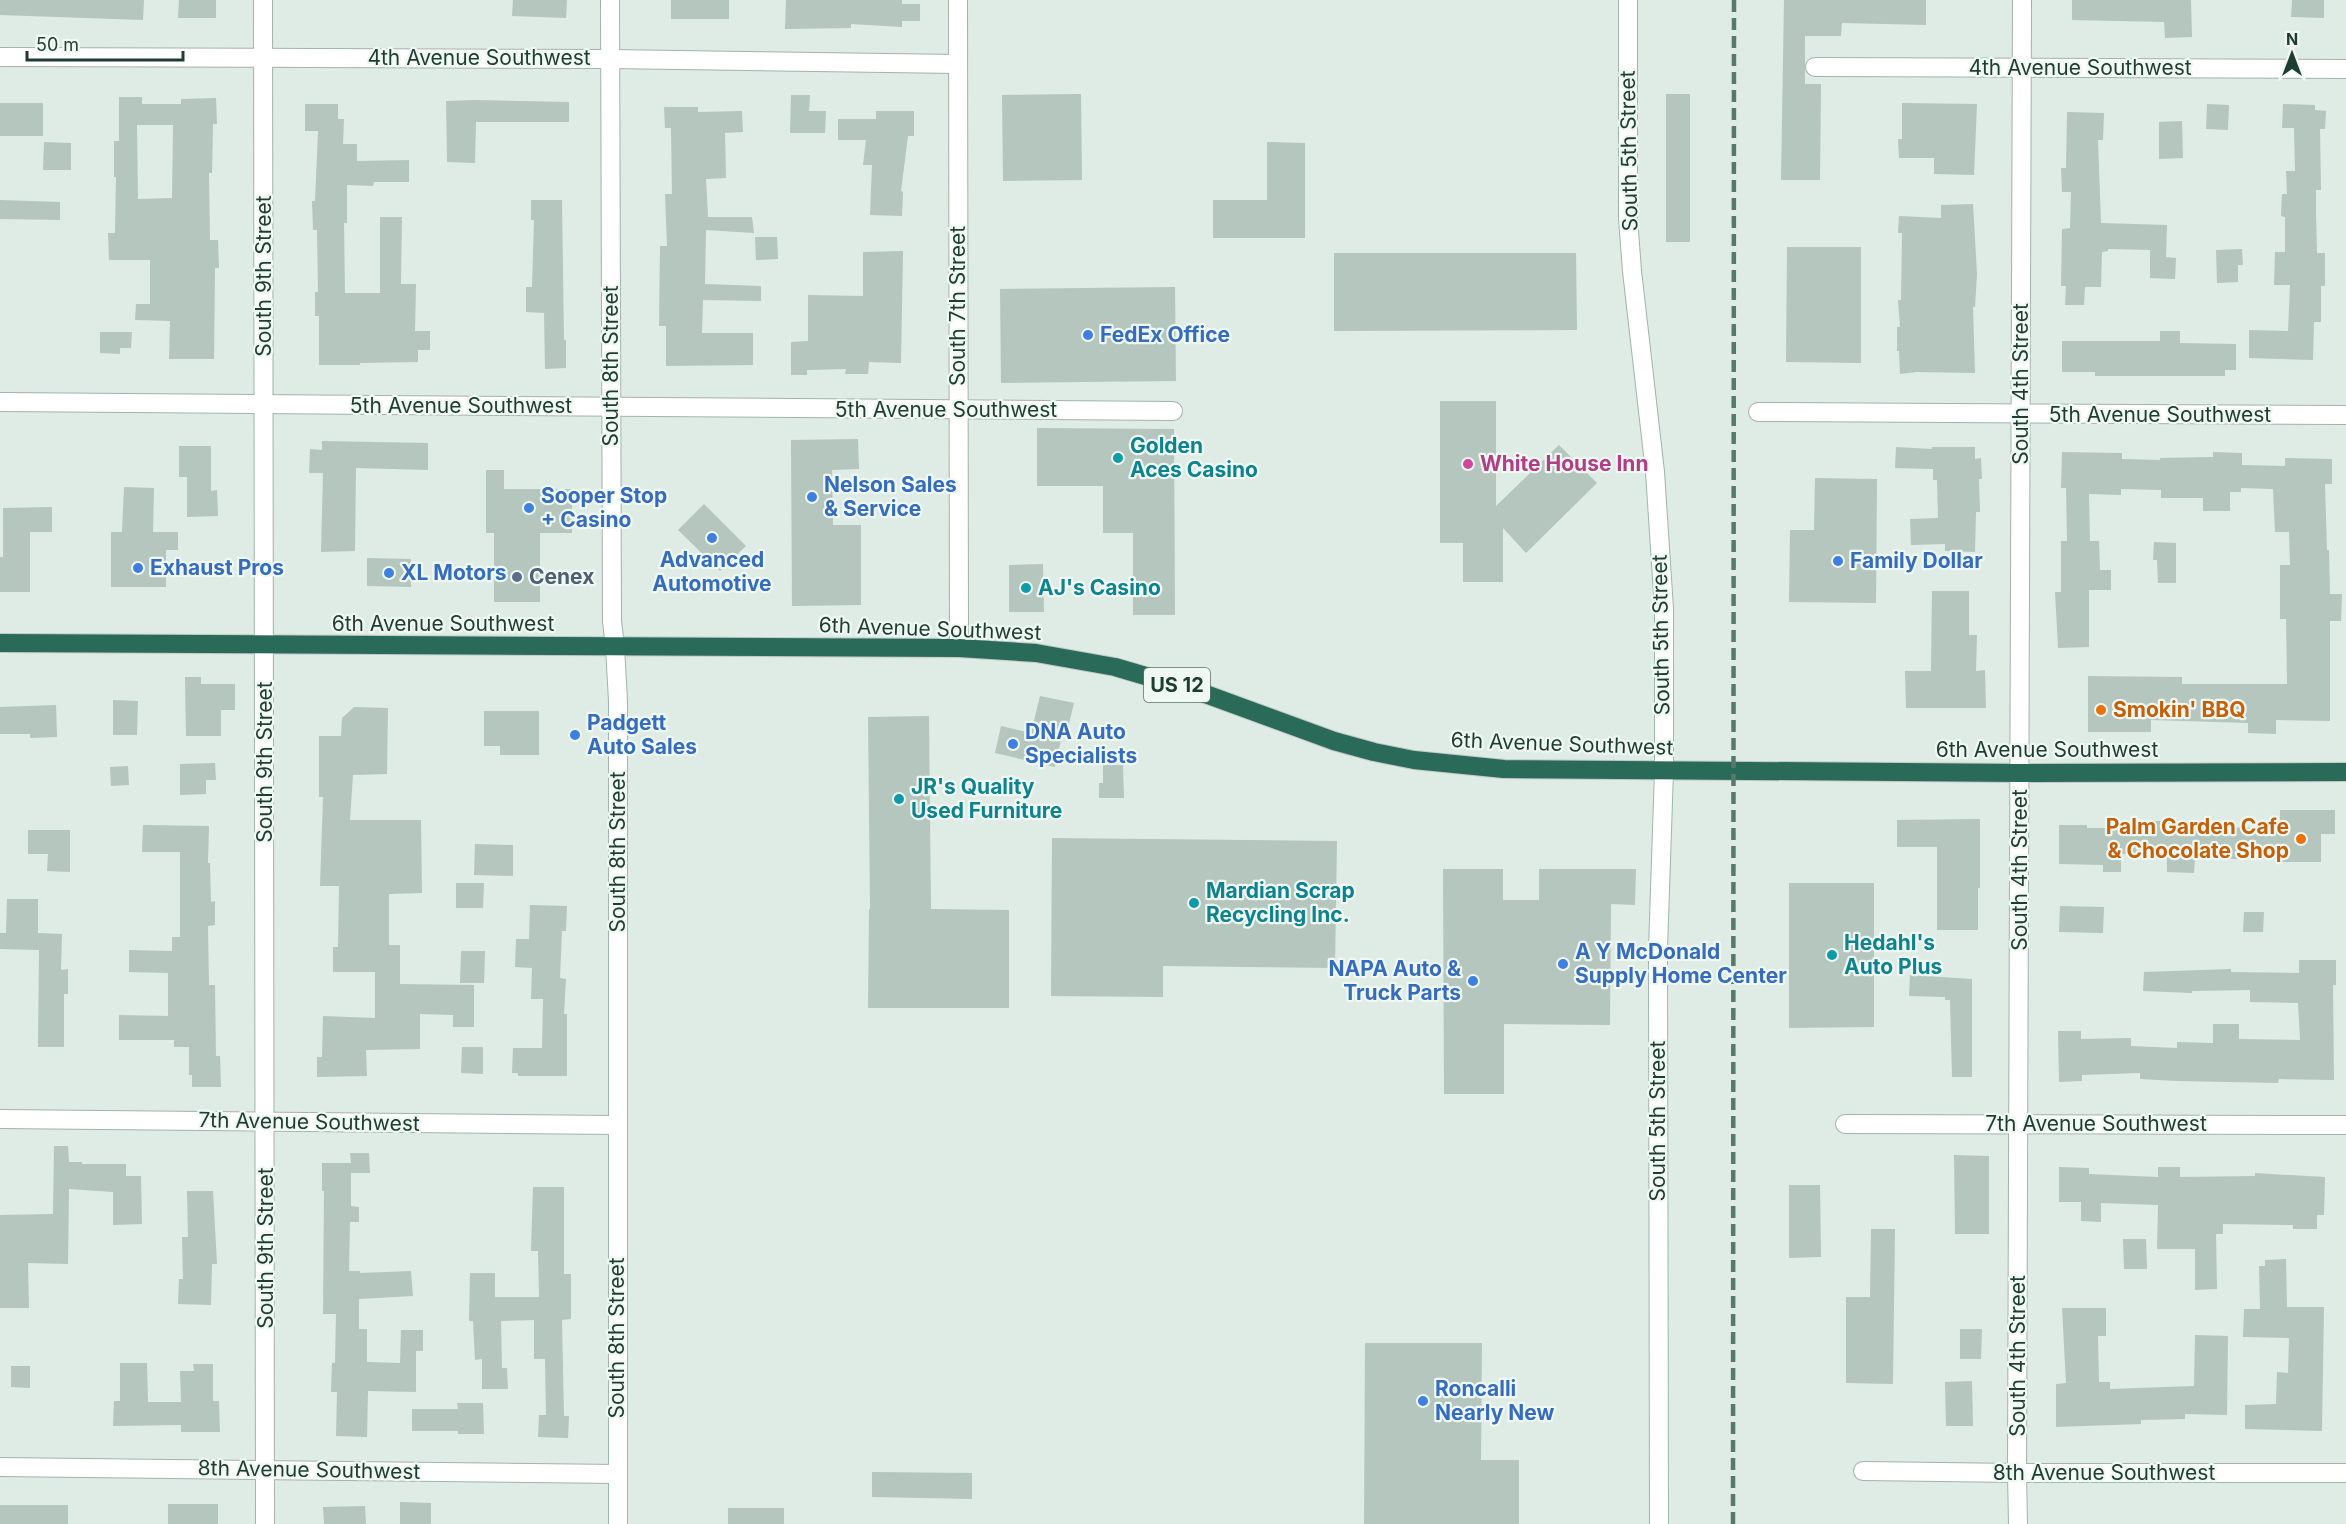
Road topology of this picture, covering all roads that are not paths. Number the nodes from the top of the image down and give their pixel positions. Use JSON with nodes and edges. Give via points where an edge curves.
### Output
{"nodes":[{"id":1,"x":263,"y":0,"type":"edge"},
{"id":2,"x":610,"y":0,"type":"edge"},
{"id":3,"x":958,"y":0,"type":"edge"},
{"id":4,"x":1628,"y":0,"type":"edge"},
{"id":5,"x":2022,"y":0,"type":"edge"},
{"id":6,"x":0,"y":57,"type":"edge"},
{"id":7,"x":263,"y":57,"type":"junction"},
{"id":8,"x":610,"y":59,"type":"junction"},
{"id":9,"x":957,"y":64,"type":"junction"},
{"id":10,"x":1815,"y":67,"type":"dead end"},
{"id":11,"x":2022,"y":68,"type":"junction"},
{"id":12,"x":2346,"y":69,"type":"edge"},
{"id":13,"x":0,"y":402,"type":"edge"},
{"id":14,"x":264,"y":405,"type":"junction"},
{"id":15,"x":611,"y":407,"type":"junction"},
{"id":16,"x":958,"y":411,"type":"junction"},
{"id":17,"x":1173,"y":411,"type":"dead end"},
{"id":18,"x":1758,"y":412,"type":"dead end"},
{"id":19,"x":2021,"y":415,"type":"junction"},
{"id":20,"x":2346,"y":415,"type":"edge"},
{"id":21,"x":0,"y":643,"type":"edge"},
{"id":22,"x":265,"y":646,"type":"junction"},
{"id":23,"x":615,"y":647,"type":"junction"},
{"id":24,"x":958,"y":648,"type":"junction"},
{"id":25,"x":1664,"y":771,"type":"junction"},
{"id":26,"x":2346,"y":772,"type":"edge"},
{"id":27,"x":2020,"y":773,"type":"junction"},
{"id":28,"x":0,"y":1119,"type":"edge"},
{"id":29,"x":266,"y":1121,"type":"junction"},
{"id":30,"x":1845,"y":1124,"type":"dead end"},
{"id":31,"x":2019,"y":1124,"type":"junction"},
{"id":32,"x":617,"y":1125,"type":"junction"},
{"id":33,"x":2346,"y":1125,"type":"edge"},
{"id":34,"x":0,"y":1467,"type":"edge"},
{"id":35,"x":265,"y":1469,"type":"junction"},
{"id":36,"x":1863,"y":1472,"type":"dead end"},
{"id":37,"x":2018,"y":1473,"type":"junction"},
{"id":38,"x":2346,"y":1473,"type":"edge"},
{"id":39,"x":618,"y":1474,"type":"junction"},
{"id":40,"x":265,"y":1524,"type":"edge"},
{"id":41,"x":618,"y":1524,"type":"edge"},
{"id":42,"x":1659,"y":1524,"type":"edge"},
{"id":43,"x":2018,"y":1524,"type":"edge"}],
"edges":[{"from":1,"to":7,"type":"street","name":"South 9th Street"},
{"from":2,"to":8,"type":"street","name":"South 8th Street"},
{"from":3,"to":9,"type":"street","name":"South 7th Street"},
{"from":4,"to":25,"type":"street","name":"South 5th Street","via":[[1628,218],[1655,472],[1664,609]]},
{"from":5,"to":11,"type":"street","name":"South 4th Street"},
{"from":6,"to":7,"type":"street","name":"4th Avenue Southwest"},
{"from":7,"to":8,"type":"street","name":"4th Avenue Southwest"},
{"from":7,"to":14,"type":"street","name":"South 9th Street"},
{"from":8,"to":9,"type":"street","name":"4th Avenue Southwest"},
{"from":8,"to":15,"type":"street","name":"South 8th Street"},
{"from":9,"to":16,"type":"street","name":"South 7th Street"},
{"from":10,"to":11,"type":"street","name":"4th Avenue Southwest"},
{"from":11,"to":12,"type":"street","name":"4th Avenue Southwest"},
{"from":11,"to":19,"type":"street","name":"South 4th Street"},
{"from":13,"to":14,"type":"street","name":"5th Avenue Southwest"},
{"from":14,"to":15,"type":"street","name":"5th Avenue Southwest"},
{"from":14,"to":22,"type":"street","name":"South 9th Street"},
{"from":15,"to":16,"type":"street","name":"5th Avenue Southwest"},
{"from":15,"to":23,"type":"street","name":"South 8th Street"},
{"from":16,"to":17,"type":"street","name":"5th Avenue Southwest"},
{"from":16,"to":24,"type":"street","name":"South 7th Street"},
{"from":18,"to":19,"type":"street","name":"5th Avenue Southwest"},
{"from":19,"to":20,"type":"street","name":"5th Avenue Southwest"},
{"from":19,"to":27,"type":"street","name":"South 4th Street"},
{"from":21,"to":22,"type":"highway","name":"6th Avenue Southwest","number":"US 12"},
{"from":22,"to":23,"type":"highway","name":"6th Avenue Southwest","number":"US 12"},
{"from":22,"to":29,"type":"street","name":"South 9th Street"},
{"from":23,"to":24,"type":"highway","name":"6th Avenue Southwest","number":"US 12"},
{"from":23,"to":32,"type":"street","name":"South 8th Street"},
{"from":24,"to":25,"type":"highway","name":"6th Avenue Southwest","number":"US 12","via":[[1036,653],[1114,667],[1200,692],[1334,741],[1414,760],[1504,769]]},
{"from":25,"to":27,"type":"highway","name":"6th Avenue Southwest","number":"US 12"},
{"from":25,"to":42,"type":"street","name":"South 5th Street","via":[[1658,949]]},
{"from":26,"to":27,"type":"highway","name":"6th Avenue Southwest","number":"US 12"},
{"from":27,"to":31,"type":"street","name":"South 4th Street"},
{"from":28,"to":29,"type":"street","name":"7th Avenue Southwest"},
{"from":29,"to":32,"type":"street","name":"7th Avenue Southwest"},
{"from":29,"to":35,"type":"street","name":"South 9th Street"},
{"from":30,"to":31,"type":"street","name":"7th Avenue Southwest"},
{"from":31,"to":33,"type":"street","name":"7th Avenue Southwest"},
{"from":31,"to":37,"type":"street","name":"South 4th Street"},
{"from":32,"to":39,"type":"street","name":"South 8th Street"},
{"from":34,"to":35,"type":"street","name":"8th Avenue Southwest"},
{"from":35,"to":39,"type":"street","name":"8th Avenue Southwest"},
{"from":35,"to":40,"type":"street","name":"South 9th Street"},
{"from":36,"to":37,"type":"street","name":"8th Avenue Southwest"},
{"from":37,"to":38,"type":"street","name":"8th Avenue Southwest"},
{"from":37,"to":43,"type":"street","name":"South 4th Street"},
{"from":39,"to":41,"type":"street","name":"South 8th Street"}]}
